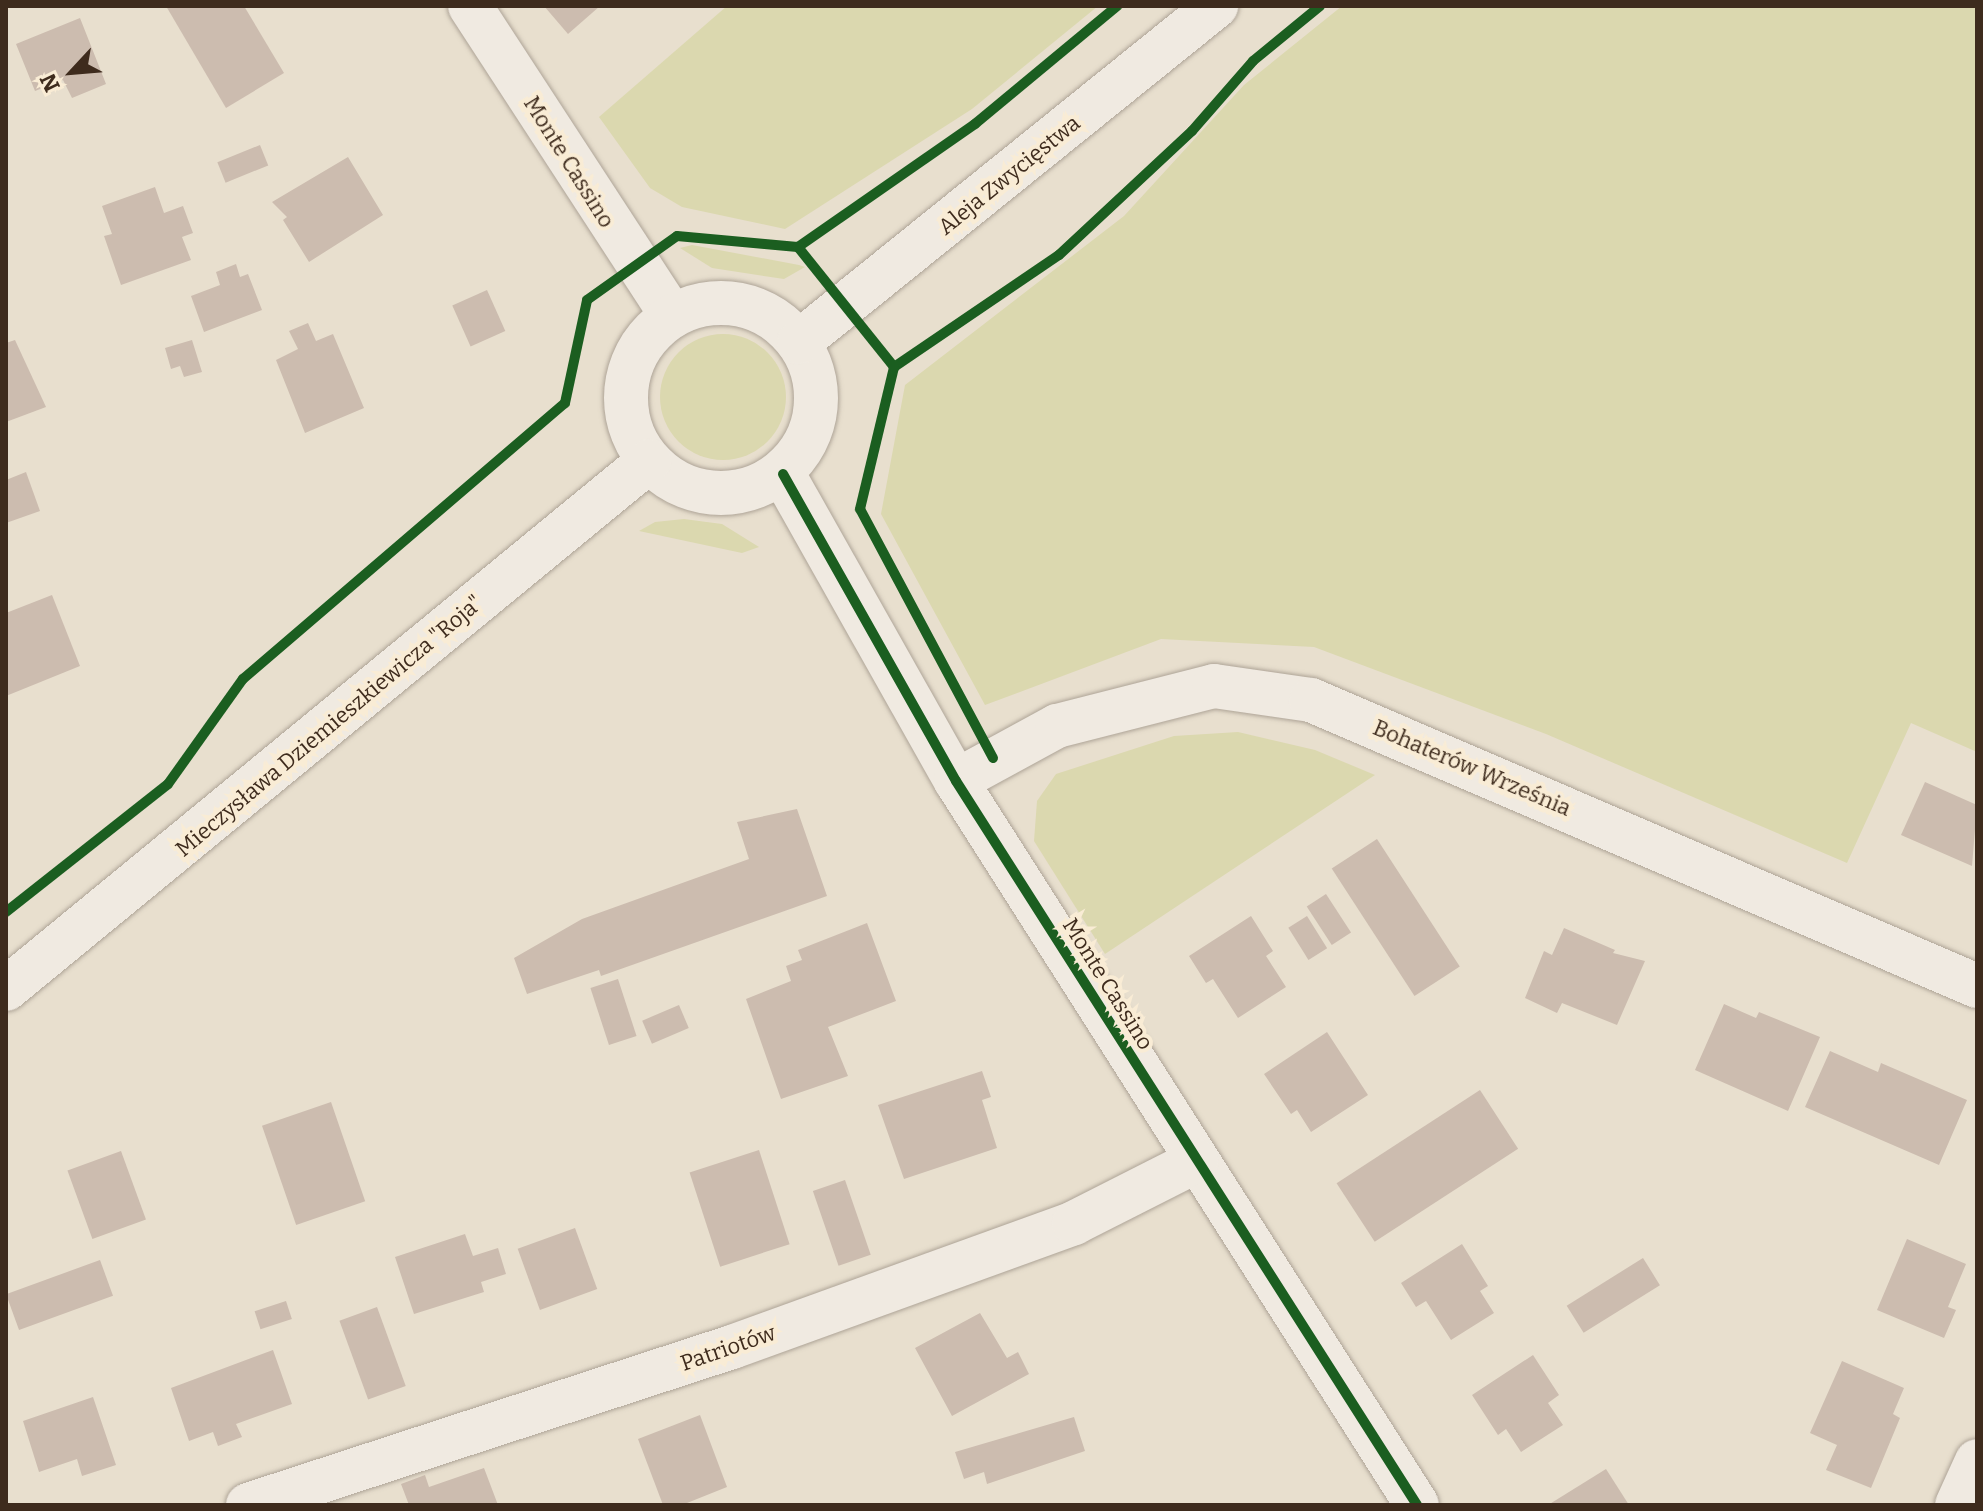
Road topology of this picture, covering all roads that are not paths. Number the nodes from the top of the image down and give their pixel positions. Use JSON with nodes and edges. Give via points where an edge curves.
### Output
{"nodes":[{"id":1,"x":470,"y":6,"type":"edge"},
{"id":2,"x":1216,"y":6,"type":"edge"},
{"id":3,"x":672,"y":316,"type":"junction"},
{"id":4,"x":799,"y":342,"type":"junction"},
{"id":5,"x":649,"y":461,"type":"junction"},
{"id":6,"x":783,"y":474,"type":"junction"},
{"id":7,"x":956,"y":781,"type":"junction"},
{"id":8,"x":1977,"y":986,"type":"edge"},
{"id":9,"x":6,"y":989,"type":"edge"},
{"id":10,"x":1196,"y":1161,"type":"junction"},
{"id":11,"x":1977,"y":1461,"type":"edge"},
{"id":12,"x":248,"y":1505,"type":"edge"},
{"id":13,"x":1417,"y":1505,"type":"edge"},
{"id":14,"x":1957,"y":1505,"type":"edge"}],
"edges":[{"from":1,"to":3,"type":"street","name":"Monte Cassino"},
{"from":2,"to":4,"type":"street","name":"Aleja Zwycięstwa"},
{"from":3,"to":4,"type":"street","via":[[698,305],[754,308]]},
{"from":3,"to":5,"type":"street","via":[[641,346],[628,376],[627,414]]},
{"from":4,"to":6,"type":"street","via":[[813,370],[817,400],[811,431]]},
{"from":5,"to":6,"type":"street","via":[[678,483],[711,493],[750,490]]},
{"from":5,"to":9,"type":"street","name":"Mieczysława Dziemieszkiewicza \"Roja\""},
{"from":6,"to":7,"type":"street","name":"Monte Cassino"},
{"from":7,"to":8,"type":"street","name":"Bohaterów Września","via":[[1057,726],[1214,686],[1311,700]]},
{"from":7,"to":10,"type":"street","name":"Monte Cassino"},
{"from":10,"to":12,"type":"street","name":"Patriotów","via":[[1074,1223],[762,1336]]},
{"from":10,"to":13,"type":"street","name":"Monte Cassino"},
{"from":11,"to":14,"type":"street"}]}
